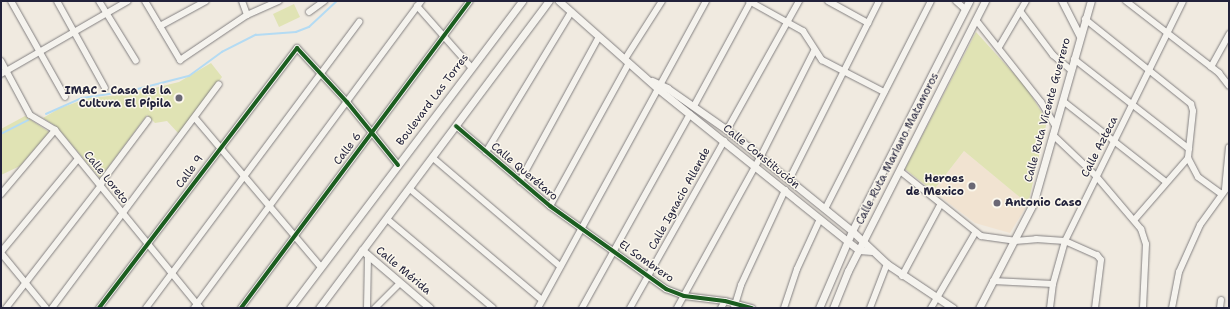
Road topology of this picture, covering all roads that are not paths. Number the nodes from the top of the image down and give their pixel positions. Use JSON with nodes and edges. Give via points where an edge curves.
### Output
{"nodes":[{"id":1,"x":11,"y":1,"type":"edge"},
{"id":2,"x":57,"y":1,"type":"edge"},
{"id":3,"x":99,"y":1,"type":"edge"},
{"id":4,"x":128,"y":1,"type":"edge"},
{"id":5,"x":146,"y":1,"type":"edge"},
{"id":6,"x":206,"y":1,"type":"edge"},
{"id":7,"x":242,"y":1,"type":"edge"},
{"id":8,"x":279,"y":1,"type":"edge"},
{"id":9,"x":324,"y":1,"type":"edge"},
{"id":10,"x":470,"y":1,"type":"edge"},
{"id":11,"x":522,"y":1,"type":"edge"},
{"id":12,"x":549,"y":1,"type":"edge"},
{"id":13,"x":559,"y":1,"type":"edge"},
{"id":14,"x":662,"y":1,"type":"edge"},
{"id":15,"x":706,"y":1,"type":"edge"},
{"id":16,"x":750,"y":1,"type":"edge"},
{"id":17,"x":799,"y":1,"type":"edge"},
{"id":18,"x":828,"y":1,"type":"edge"},
{"id":19,"x":879,"y":1,"type":"edge"},
{"id":20,"x":931,"y":1,"type":"edge"},
{"id":21,"x":956,"y":1,"type":"edge"},
{"id":22,"x":969,"y":1,"type":"edge"},
{"id":23,"x":985,"y":1,"type":"edge"},
{"id":24,"x":1026,"y":1,"type":"edge"},
{"id":25,"x":1062,"y":1,"type":"edge"},
{"id":26,"x":1091,"y":1,"type":"edge"},
{"id":27,"x":1126,"y":1,"type":"edge"},
{"id":28,"x":1183,"y":1,"type":"edge"},
{"id":29,"x":419,"y":4,"type":"edge"},
{"id":30,"x":965,"y":9,"type":"junction"},
{"id":31,"x":1020,"y":11,"type":"junction"},
{"id":32,"x":309,"y":12,"type":"dead end"},
{"id":33,"x":571,"y":12,"type":"junction"},
{"id":34,"x":106,"y":14,"type":"junction"},
{"id":35,"x":248,"y":15,"type":"junction"},
{"id":36,"x":1085,"y":19,"type":"junction"},
{"id":37,"x":976,"y":20,"type":"junction"},
{"id":38,"x":787,"y":21,"type":"junction"},
{"id":39,"x":359,"y":22,"type":"dead end"},
{"id":40,"x":868,"y":23,"type":"junction"},
{"id":41,"x":160,"y":26,"type":"junction"},
{"id":42,"x":74,"y":32,"type":"junction"},
{"id":43,"x":1169,"y":34,"type":"junction"},
{"id":44,"x":1229,"y":34,"type":"edge"},
{"id":45,"x":443,"y":36,"type":"junction"},
{"id":46,"x":599,"y":36,"type":"junction"},
{"id":47,"x":1080,"y":36,"type":"junction"},
{"id":48,"x":999,"y":47,"type":"junction"},
{"id":49,"x":814,"y":51,"type":"junction"},
{"id":50,"x":40,"y":52,"type":"junction"},
{"id":51,"x":1074,"y":58,"type":"junction"},
{"id":52,"x":1,"y":61,"type":"edge"},
{"id":53,"x":136,"y":61,"type":"dead end"},
{"id":54,"x":627,"y":61,"type":"junction"},
{"id":55,"x":471,"y":67,"type":"junction"},
{"id":56,"x":1211,"y":67,"type":"junction"},
{"id":57,"x":1071,"y":70,"type":"junction"},
{"id":58,"x":1150,"y":70,"type":"junction"},
{"id":59,"x":4,"y":72,"type":"edge"},
{"id":60,"x":844,"y":72,"type":"junction"},
{"id":61,"x":322,"y":74,"type":"junction"},
{"id":62,"x":219,"y":84,"type":"dead end"},
{"id":63,"x":658,"y":86,"type":"junction"},
{"id":64,"x":1229,"y":86,"type":"edge"},
{"id":65,"x":105,"y":88,"type":"dead end"},
{"id":66,"x":884,"y":92,"type":"junction"},
{"id":67,"x":65,"y":97,"type":"dead end"},
{"id":68,"x":1063,"y":101,"type":"junction"},
{"id":69,"x":347,"y":102,"type":"junction"},
{"id":70,"x":694,"y":106,"type":"junction"},
{"id":71,"x":1133,"y":106,"type":"junction"},
{"id":72,"x":690,"y":114,"type":"junction"},
{"id":73,"x":195,"y":118,"type":"junction"},
{"id":74,"x":148,"y":120,"type":"dead end"},
{"id":75,"x":1055,"y":125,"type":"junction"},
{"id":76,"x":456,"y":126,"type":"junction"},
{"id":77,"x":55,"y":130,"type":"junction"},
{"id":78,"x":728,"y":130,"type":"junction"},
{"id":79,"x":371,"y":133,"type":"junction"},
{"id":80,"x":1053,"y":135,"type":"junction"},
{"id":81,"x":724,"y":141,"type":"junction"},
{"id":82,"x":1114,"y":141,"type":"junction"},
{"id":83,"x":220,"y":146,"type":"junction"},
{"id":84,"x":1229,"y":147,"type":"edge"},
{"id":85,"x":1189,"y":149,"type":"junction"},
{"id":86,"x":486,"y":152,"type":"junction"},
{"id":87,"x":761,"y":156,"type":"junction"},
{"id":88,"x":433,"y":158,"type":"junction"},
{"id":89,"x":1188,"y":158,"type":"junction"},
{"id":90,"x":78,"y":159,"type":"junction"},
{"id":91,"x":398,"y":165,"type":"junction"},
{"id":92,"x":755,"y":166,"type":"junction"},
{"id":93,"x":900,"y":172,"type":"junction"},
{"id":94,"x":245,"y":176,"type":"junction"},
{"id":95,"x":1096,"y":176,"type":"junction"},
{"id":96,"x":520,"y":180,"type":"junction"},
{"id":97,"x":789,"y":180,"type":"junction"},
{"id":98,"x":1166,"y":182,"type":"junction"},
{"id":99,"x":100,"y":187,"type":"junction"},
{"id":100,"x":1227,"y":187,"type":"edge"},
{"id":101,"x":410,"y":188,"type":"junction"},
{"id":102,"x":785,"y":190,"type":"junction"},
{"id":103,"x":1,"y":194,"type":"edge"},
{"id":104,"x":1221,"y":194,"type":"junction"},
{"id":105,"x":940,"y":205,"type":"junction"},
{"id":106,"x":270,"y":206,"type":"junction"},
{"id":107,"x":550,"y":206,"type":"junction"},
{"id":108,"x":825,"y":209,"type":"junction"},
{"id":109,"x":123,"y":214,"type":"junction"},
{"id":110,"x":387,"y":218,"type":"junction"},
{"id":111,"x":820,"y":219,"type":"junction"},
{"id":112,"x":1135,"y":219,"type":"junction"},
{"id":113,"x":581,"y":229,"type":"junction"},
{"id":114,"x":852,"y":231,"type":"junction"},
{"id":115,"x":975,"y":233,"type":"junction"},
{"id":116,"x":295,"y":236,"type":"junction"},
{"id":117,"x":847,"y":241,"type":"junction"},
{"id":118,"x":864,"y":241,"type":"junction"},
{"id":119,"x":1015,"y":241,"type":"junction"},
{"id":120,"x":1065,"y":241,"type":"junction"},
{"id":121,"x":147,"y":244,"type":"junction"},
{"id":122,"x":859,"y":250,"type":"junction"},
{"id":123,"x":615,"y":251,"type":"junction"},
{"id":124,"x":872,"y":251,"type":"junction"},
{"id":125,"x":1,"y":252,"type":"edge"},
{"id":126,"x":365,"y":253,"type":"junction"},
{"id":127,"x":887,"y":264,"type":"junction"},
{"id":128,"x":560,"y":266,"type":"junction"},
{"id":129,"x":321,"y":267,"type":"junction"},
{"id":130,"x":171,"y":274,"type":"junction"},
{"id":131,"x":648,"y":276,"type":"junction"},
{"id":132,"x":902,"y":276,"type":"junction"},
{"id":133,"x":993,"y":281,"type":"junction"},
{"id":134,"x":26,"y":282,"type":"junction"},
{"id":135,"x":400,"y":283,"type":"junction"},
{"id":136,"x":1053,"y":284,"type":"junction"},
{"id":137,"x":301,"y":294,"type":"junction"},
{"id":138,"x":684,"y":296,"type":"junction"},
{"id":139,"x":936,"y":298,"type":"junction"},
{"id":140,"x":542,"y":300,"type":"junction"},
{"id":141,"x":1221,"y":300,"type":"dead end"},
{"id":142,"x":725,"y":301,"type":"junction"},
{"id":143,"x":734,"y":306,"type":"edge"},
{"id":144,"x":197,"y":307,"type":"edge"},
{"id":145,"x":872,"y":307,"type":"edge"},
{"id":146,"x":6,"y":308,"type":"edge"},
{"id":147,"x":46,"y":308,"type":"edge"},
{"id":148,"x":52,"y":308,"type":"edge"},
{"id":149,"x":99,"y":308,"type":"edge"},
{"id":150,"x":146,"y":308,"type":"edge"},
{"id":151,"x":241,"y":308,"type":"edge"},
{"id":152,"x":290,"y":308,"type":"edge"},
{"id":153,"x":295,"y":308,"type":"edge"},
{"id":154,"x":319,"y":308,"type":"edge"},
{"id":155,"x":367,"y":308,"type":"edge"},
{"id":156,"x":375,"y":308,"type":"edge"},
{"id":157,"x":429,"y":308,"type":"edge"},
{"id":158,"x":493,"y":308,"type":"edge"},
{"id":159,"x":538,"y":308,"type":"edge"},
{"id":160,"x":582,"y":308,"type":"edge"},
{"id":161,"x":630,"y":308,"type":"edge"},
{"id":162,"x":677,"y":308,"type":"edge"},
{"id":163,"x":721,"y":308,"type":"edge"},
{"id":164,"x":752,"y":308,"type":"edge"},
{"id":165,"x":784,"y":308,"type":"edge"},
{"id":166,"x":819,"y":308,"type":"edge"},
{"id":167,"x":833,"y":308,"type":"edge"},
{"id":168,"x":931,"y":308,"type":"edge"},
{"id":169,"x":953,"y":308,"type":"edge"},
{"id":170,"x":979,"y":308,"type":"edge"},
{"id":171,"x":1050,"y":308,"type":"edge"},
{"id":172,"x":1095,"y":308,"type":"edge"},
{"id":173,"x":1143,"y":308,"type":"edge"},
{"id":174,"x":1172,"y":308,"type":"edge"},
{"id":175,"x":1220,"y":308,"type":"edge"}],
"edges":[{"from":1,"to":50,"type":"street"},
{"from":2,"to":42,"type":"street"},
{"from":3,"to":34,"type":"street"},
{"from":4,"to":34,"type":"street"},
{"from":5,"to":41,"type":"street"},
{"from":6,"to":41,"type":"street"},
{"from":7,"to":35,"type":"street"},
{"from":8,"to":35,"type":"street"},
{"from":9,"to":32,"type":"street"},
{"from":10,"to":45,"type":"street","name":"Calle 6"},
{"from":11,"to":55,"type":"main road","name":"Boulevard Las Torres"},
{"from":12,"to":76,"type":"main road"},
{"from":13,"to":33,"type":"main road","name":"Calle Constitución"},
{"from":14,"to":54,"type":"street"},
{"from":15,"to":63,"type":"street"},
{"from":16,"to":38,"type":"street"},
{"from":16,"to":70,"type":"street"},
{"from":17,"to":38,"type":"street"},
{"from":18,"to":40,"type":"street"},
{"from":19,"to":40,"type":"street"},
{"from":20,"to":66,"type":"street"},
{"from":21,"to":30,"type":"street"},
{"from":22,"to":30,"type":"main road","name":"Calle Ruta Mariano Matamoros"},
{"from":23,"to":37,"type":"main road","name":"Calle Ruta Mariano Matamoros"},
{"from":24,"to":31,"type":"street"},
{"from":25,"to":47,"type":"main road"},
{"from":26,"to":36,"type":"main road","name":"Calle Ruta Vicente Guerrero"},
{"from":27,"to":43,"type":"street"},
{"from":28,"to":43,"type":"street","name":"Calle Azteca"},
{"from":29,"to":45,"type":"street"},
{"from":29,"to":69,"type":"street"},
{"from":30,"to":114,"type":"main road","name":"Calle Ruta Mariano Matamoros"},
{"from":31,"to":48,"type":"street"},
{"from":31,"to":57,"type":"street","via":[[1053,55]]},
{"from":33,"to":46,"type":"main road","name":"Calle Constitución"},
{"from":33,"to":86,"type":"street"},
{"from":34,"to":42,"type":"street"},
{"from":34,"to":53,"type":"street"},
{"from":35,"to":41,"type":"street","via":[[180,60]]},
{"from":36,"to":47,"type":"main road","name":"Calle Ruta Vicente Guerrero"},
{"from":36,"to":58,"type":"street"},
{"from":37,"to":48,"type":"street"},
{"from":37,"to":93,"type":"main road","name":"Calle Ruta Mariano Matamoros"},
{"from":38,"to":49,"type":"street","via":[[809,38]]},
{"from":38,"to":78,"type":"street"},
{"from":39,"to":61,"type":"street"},
{"from":40,"to":60,"type":"street"},
{"from":42,"to":50,"type":"street"},
{"from":42,"to":65,"type":"street"},
{"from":43,"to":56,"type":"street"},
{"from":43,"to":58,"type":"street","name":"Calle Azteca"},
{"from":44,"to":56,"type":"street"},
{"from":45,"to":55,"type":"street"},
{"from":45,"to":79,"type":"street","name":"Calle 6"},
{"from":46,"to":54,"type":"main road","name":"Calle Constitución"},
{"from":46,"to":96,"type":"street"},
{"from":47,"to":51,"type":"main road","name":"Calle Ruta Vicente Guerrero"},
{"from":48,"to":75,"type":"street"},
{"from":49,"to":60,"type":"street","via":[[822,60]]},
{"from":49,"to":87,"type":"street"},
{"from":50,"to":59,"type":"street"},
{"from":50,"to":67,"type":"street"},
{"from":51,"to":57,"type":"main road","name":"Calle Ruta Vicente Guerrero"},
{"from":51,"to":71,"type":"street"},
{"from":52,"to":59,"type":"street","name":"Calle Loreto"},
{"from":54,"to":63,"type":"main road","name":"Calle Constitución"},
{"from":54,"to":107,"type":"street"},
{"from":55,"to":91,"type":"main road","name":"Boulevard Las Torres"},
{"from":56,"to":64,"type":"street"},
{"from":57,"to":68,"type":"main road","name":"Calle Ruta Vicente Guerrero"},
{"from":58,"to":71,"type":"street","name":"Calle Azteca"},
{"from":58,"to":85,"type":"street","via":[[1192,104]]},
{"from":59,"to":77,"type":"street","name":"Calle Loreto","via":[[30,115]]},
{"from":60,"to":66,"type":"street"},
{"from":60,"to":97,"type":"street"},
{"from":61,"to":69,"type":"street"},
{"from":61,"to":83,"type":"street","name":"Calle 9","via":[[297,48]]},
{"from":61,"to":94,"type":"street"},
{"from":62,"to":73,"type":"street"},
{"from":63,"to":70,"type":"main road","name":"Calle Constitución"},
{"from":63,"to":72,"type":"main road","name":"Calle Constitución"},
{"from":63,"to":113,"type":"street"},
{"from":66,"to":108,"type":"street"},
{"from":68,"to":75,"type":"main road","name":"Calle Ruta Vicente Guerrero"},
{"from":68,"to":82,"type":"street"},
{"from":69,"to":79,"type":"street"},
{"from":69,"to":106,"type":"street"},
{"from":70,"to":78,"type":"main road","name":"Calle Constitución"},
{"from":71,"to":82,"type":"street","name":"Calle Azteca"},
{"from":71,"to":85,"type":"street"},
{"from":72,"to":81,"type":"main road","name":"Calle Constitución"},
{"from":72,"to":123,"type":"street"},
{"from":73,"to":83,"type":"street"},
{"from":73,"to":109,"type":"street"},
{"from":74,"to":99,"type":"street"},
{"from":75,"to":80,"type":"main road","name":"Calle Ruta Vicente Guerrero"},
{"from":76,"to":86,"type":"street","name":"Calle Querétaro"},
{"from":76,"to":88,"type":"main road"},
{"from":77,"to":90,"type":"street","name":"Calle Loreto"},
{"from":77,"to":103,"type":"street"},
{"from":78,"to":87,"type":"main road","name":"Calle Constitución"},
{"from":79,"to":91,"type":"street"},
{"from":79,"to":116,"type":"street","name":"Calle 6"},
{"from":80,"to":95,"type":"street"},
{"from":80,"to":119,"type":"main road","name":"Calle Ruta Vicente Guerrero","via":[[1033,204]]},
{"from":81,"to":92,"type":"main road","name":"Calle Constitución"},
{"from":81,"to":131,"type":"street","name":"Calle Ignacio Allende"},
{"from":82,"to":95,"type":"street","name":"Calle Azteca"},
{"from":82,"to":98,"type":"street"},
{"from":83,"to":94,"type":"street"},
{"from":83,"to":121,"type":"street","name":"Calle 9"},
{"from":84,"to":100,"type":"street"},
{"from":85,"to":89,"type":"street"},
{"from":86,"to":96,"type":"street","name":"Calle Querétaro"},
{"from":87,"to":92,"type":"street"},
{"from":87,"to":97,"type":"main road","name":"Calle Constitución"},
{"from":88,"to":101,"type":"main road"},
{"from":88,"to":128,"type":"street"},
{"from":89,"to":98,"type":"street"},
{"from":89,"to":104,"type":"street","via":[[1198,177]]},
{"from":90,"to":99,"type":"street","name":"Calle Loreto"},
{"from":90,"to":125,"type":"street"},
{"from":91,"to":129,"type":"main road","name":"Boulevard Las Torres"},
{"from":92,"to":102,"type":"main road","name":"Calle Constitución"},
{"from":92,"to":138,"type":"street"},
{"from":93,"to":105,"type":"street"},
{"from":93,"to":118,"type":"main road","name":"Calle Ruta Mariano Matamoros"},
{"from":94,"to":106,"type":"street"},
{"from":94,"to":130,"type":"street"},
{"from":95,"to":112,"type":"street"},
{"from":95,"to":120,"type":"street","name":"Calle Azteca"},
{"from":96,"to":107,"type":"street","name":"Calle Querétaro"},
{"from":97,"to":108,"type":"main road","name":"Calle Constitución"},
{"from":98,"to":112,"type":"street"},
{"from":99,"to":109,"type":"street","name":"Calle Loreto"},
{"from":99,"to":134,"type":"street"},
{"from":100,"to":104,"type":"street"},
{"from":101,"to":110,"type":"main road"},
{"from":101,"to":140,"type":"street"},
{"from":102,"to":111,"type":"main road","name":"Calle Constitución"},
{"from":102,"to":143,"type":"street"},
{"from":104,"to":174,"type":"street","via":[[1200,225],[1179,272]]},
{"from":105,"to":115,"type":"street"},
{"from":105,"to":132,"type":"street"},
{"from":106,"to":116,"type":"street"},
{"from":106,"to":144,"type":"street"},
{"from":107,"to":113,"type":"street","name":"Calle Querétaro"},
{"from":108,"to":114,"type":"main road","name":"Calle Constitución"},
{"from":109,"to":121,"type":"street","name":"Calle Loreto"},
{"from":109,"to":148,"type":"street"},
{"from":110,"to":126,"type":"main road"},
{"from":110,"to":158,"type":"street"},
{"from":111,"to":117,"type":"main road","name":"Calle Constitución"},
{"from":111,"to":165,"type":"street","via":[[797,269]]},
{"from":112,"to":173,"type":"street","via":[[1146,244]]},
{"from":113,"to":123,"type":"street","name":"El Sombrero"},
{"from":113,"to":128,"type":"street"},
{"from":114,"to":117,"type":"main road","name":"Calle Ruta Mariano Matamoros"},
{"from":114,"to":118,"type":"main road","name":"Calle Constitución"},
{"from":115,"to":119,"type":"street"},
{"from":115,"to":139,"type":"street"},
{"from":116,"to":129,"type":"street"},
{"from":116,"to":151,"type":"street","name":"Calle 6"},
{"from":117,"to":122,"type":"main road","name":"Calle Constitución"},
{"from":117,"to":166,"type":"main road","name":"Calle Ruta Mariano Matamoros"},
{"from":118,"to":122,"type":"main road","name":"Calle Ruta Mariano Matamoros"},
{"from":118,"to":124,"type":"main road","name":"Calle Constitución"},
{"from":119,"to":120,"type":"street"},
{"from":119,"to":133,"type":"main road","name":"Calle Ruta Vicente Guerrero"},
{"from":120,"to":136,"type":"street","name":"Calle Azteca"},
{"from":120,"to":172,"type":"street","via":[[1099,257]]},
{"from":121,"to":130,"type":"street","name":"Calle Loreto"},
{"from":121,"to":149,"type":"street","name":"Calle 9"},
{"from":122,"to":124,"type":"main road"},
{"from":122,"to":167,"type":"main road","name":"Calle Ruta Mariano Matamoros"},
{"from":123,"to":131,"type":"street","name":"El Sombrero"},
{"from":123,"to":160,"type":"street"},
{"from":124,"to":127,"type":"main road","name":"Calle Constitución"},
{"from":125,"to":134,"type":"street"},
{"from":126,"to":135,"type":"main road","name":"Calle Mérida"},
{"from":126,"to":154,"type":"main road"},
{"from":126,"to":155,"type":"street"},
{"from":127,"to":132,"type":"main road","name":"Calle Constitución"},
{"from":127,"to":145,"type":"street"},
{"from":128,"to":140,"type":"street"},
{"from":129,"to":137,"type":"main road","name":"Boulevard Las Torres"},
{"from":130,"to":144,"type":"street","name":"Calle Loreto"},
{"from":130,"to":150,"type":"street"},
{"from":131,"to":138,"type":"street","name":"El Sombrero","via":[[666,289]]},
{"from":131,"to":161,"type":"street","name":"Calle Ignacio Allende"},
{"from":132,"to":139,"type":"main road","name":"Calle Constitución"},
{"from":133,"to":136,"type":"street"},
{"from":133,"to":170,"type":"main road","name":"Calle Ruta Vicente Guerrero"},
{"from":134,"to":146,"type":"street"},
{"from":134,"to":147,"type":"street"},
{"from":135,"to":156,"type":"street"},
{"from":135,"to":157,"type":"main road","name":"Calle Mérida"},
{"from":136,"to":171,"type":"street","name":"Calle Azteca"},
{"from":137,"to":152,"type":"main road","name":"Boulevard Las Torres"},
{"from":137,"to":153,"type":"main road"},
{"from":138,"to":142,"type":"street","name":"El Sombrero"},
{"from":138,"to":162,"type":"street"},
{"from":139,"to":168,"type":"street"},
{"from":139,"to":169,"type":"main road","name":"Calle Constitución"},
{"from":140,"to":159,"type":"street"},
{"from":141,"to":175,"type":"street"},
{"from":142,"to":143,"type":"street","name":"El Sombrero"},
{"from":142,"to":163,"type":"street"},
{"from":143,"to":164,"type":"street","name":"El Sombrero"}]}
